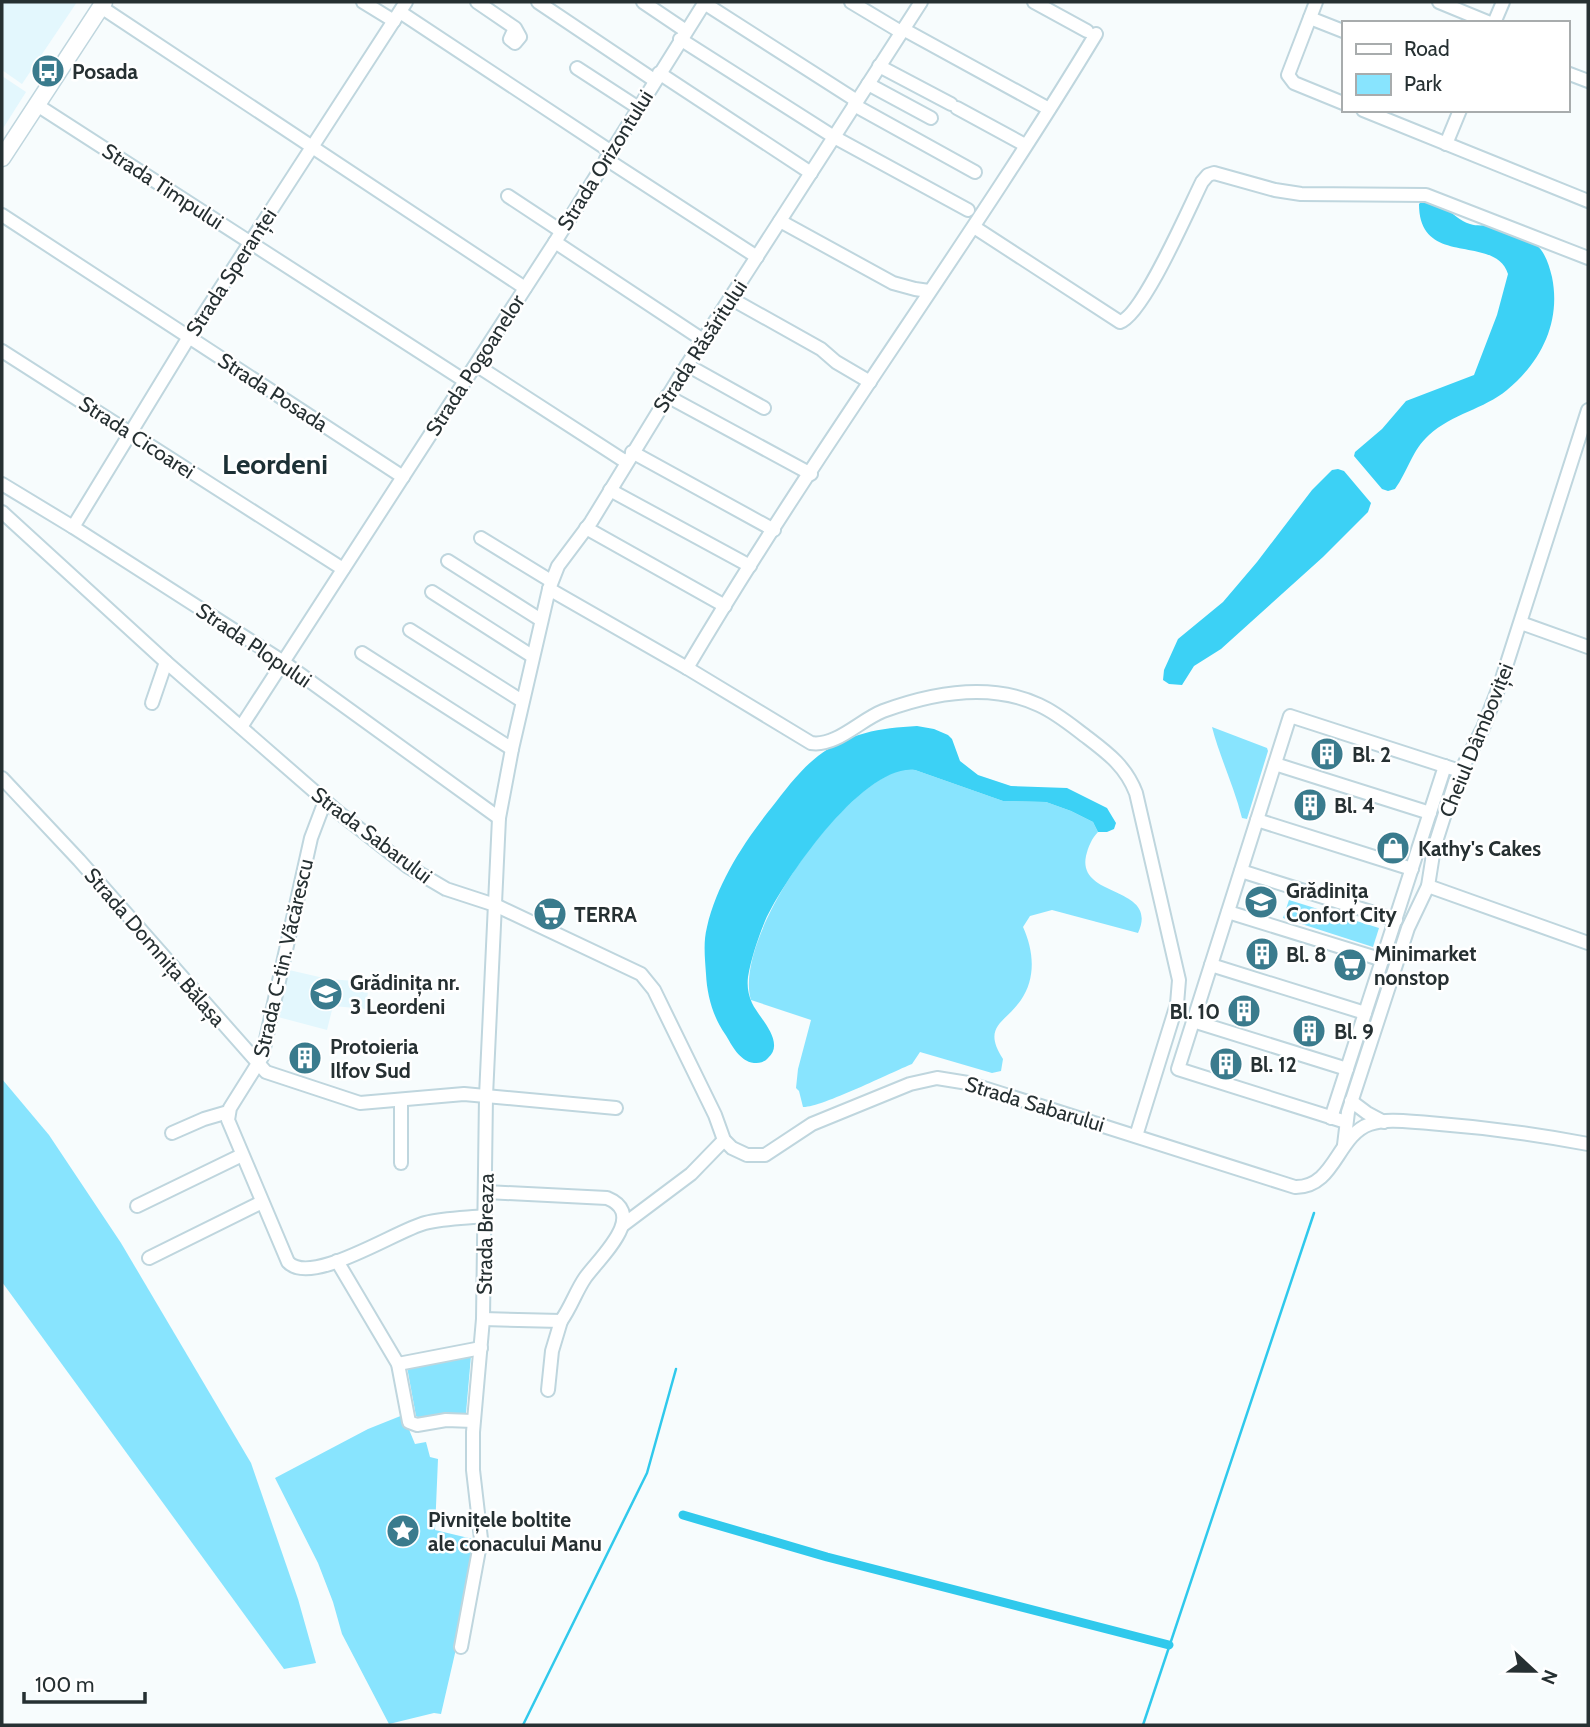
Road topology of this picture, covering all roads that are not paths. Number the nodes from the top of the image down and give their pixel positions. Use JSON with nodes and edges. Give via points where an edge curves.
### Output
{"nodes":[{"id":1,"x":363,"y":2,"type":"edge"},
{"id":2,"x":477,"y":2,"type":"edge"},
{"id":3,"x":538,"y":2,"type":"edge"},
{"id":4,"x":643,"y":2,"type":"edge"},
{"id":5,"x":704,"y":2,"type":"edge"},
{"id":6,"x":851,"y":2,"type":"edge"},
{"id":7,"x":921,"y":2,"type":"edge"},
{"id":8,"x":1034,"y":2,"type":"edge"},
{"id":9,"x":1316,"y":2,"type":"edge"},
{"id":10,"x":1438,"y":2,"type":"edge"},
{"id":11,"x":1503,"y":2,"type":"edge"},
{"id":12,"x":102,"y":4,"type":"edge"},
{"id":13,"x":1454,"y":5,"type":"edge"},
{"id":14,"x":400,"y":11,"type":"edge"},
{"id":15,"x":1310,"y":18,"type":"junction"},
{"id":16,"x":1488,"y":21,"type":"edge"},
{"id":17,"x":1493,"y":21,"type":"edge"},
{"id":18,"x":515,"y":28,"type":"dead end"},
{"id":19,"x":902,"y":31,"type":"junction"},
{"id":20,"x":1342,"y":31,"type":"edge"},
{"id":21,"x":683,"y":35,"type":"junction"},
{"id":22,"x":879,"y":66,"type":"junction"},
{"id":23,"x":577,"y":68,"type":"dead end"},
{"id":24,"x":1569,"y":74,"type":"edge"},
{"id":25,"x":657,"y":77,"type":"junction"},
{"id":26,"x":1588,"y":81,"type":"edge"},
{"id":27,"x":868,"y":84,"type":"junction"},
{"id":28,"x":856,"y":103,"type":"junction"},
{"id":29,"x":1342,"y":103,"type":"edge"},
{"id":30,"x":37,"y":105,"type":"junction"},
{"id":31,"x":637,"y":107,"type":"junction"},
{"id":32,"x":1049,"y":109,"type":"junction"},
{"id":33,"x":1368,"y":112,"type":"edge"},
{"id":34,"x":1459,"y":112,"type":"edge"},
{"id":35,"x":931,"y":118,"type":"dead end"},
{"id":36,"x":834,"y":137,"type":"junction"},
{"id":37,"x":1446,"y":144,"type":"junction"},
{"id":38,"x":1025,"y":145,"type":"junction"},
{"id":39,"x":312,"y":146,"type":"junction"},
{"id":40,"x":608,"y":155,"type":"junction"},
{"id":41,"x":2,"y":158,"type":"edge"},
{"id":42,"x":975,"y":172,"type":"dead end"},
{"id":43,"x":811,"y":173,"type":"junction"},
{"id":44,"x":508,"y":195,"type":"dead end"},
{"id":45,"x":1588,"y":201,"type":"edge"},
{"id":46,"x":968,"y":211,"type":"dead end"},
{"id":47,"x":2,"y":215,"type":"edge"},
{"id":48,"x":780,"y":221,"type":"junction"},
{"id":49,"x":974,"y":227,"type":"junction"},
{"id":50,"x":558,"y":237,"type":"junction"},
{"id":51,"x":250,"y":243,"type":"junction"},
{"id":52,"x":757,"y":257,"type":"junction"},
{"id":53,"x":1588,"y":258,"type":"edge"},
{"id":54,"x":525,"y":288,"type":"junction"},
{"id":55,"x":929,"y":290,"type":"junction"},
{"id":56,"x":730,"y":298,"type":"junction"},
{"id":57,"x":189,"y":337,"type":"junction"},
{"id":58,"x":703,"y":340,"type":"junction"},
{"id":59,"x":2,"y":351,"type":"edge"},
{"id":60,"x":476,"y":365,"type":"junction"},
{"id":61,"x":687,"y":365,"type":"junction"},
{"id":62,"x":466,"y":380,"type":"junction"},
{"id":63,"x":870,"y":382,"type":"junction"},
{"id":64,"x":667,"y":396,"type":"junction"},
{"id":65,"x":764,"y":408,"type":"dead end"},
{"id":66,"x":1588,"y":410,"type":"edge"},
{"id":67,"x":130,"y":433,"type":"junction"},
{"id":68,"x":629,"y":457,"type":"junction"},
{"id":69,"x":811,"y":474,"type":"junction"},
{"id":70,"x":403,"y":477,"type":"junction"},
{"id":71,"x":2,"y":484,"type":"edge"},
{"id":72,"x":610,"y":490,"type":"junction"},
{"id":73,"x":2,"y":512,"type":"edge"},
{"id":74,"x":73,"y":527,"type":"junction"},
{"id":75,"x":586,"y":528,"type":"junction"},
{"id":76,"x":774,"y":530,"type":"junction"},
{"id":77,"x":481,"y":538,"type":"dead end"},
{"id":78,"x":448,"y":561,"type":"dead end"},
{"id":79,"x":750,"y":566,"type":"junction"},
{"id":80,"x":342,"y":569,"type":"junction"},
{"id":81,"x":550,"y":585,"type":"junction"},
{"id":82,"x":432,"y":592,"type":"dead end"},
{"id":83,"x":725,"y":606,"type":"junction"},
{"id":84,"x":541,"y":620,"type":"junction"},
{"id":85,"x":1521,"y":623,"type":"junction"},
{"id":86,"x":410,"y":630,"type":"dead end"},
{"id":87,"x":1588,"y":647,"type":"edge"},
{"id":88,"x":362,"y":653,"type":"dead end"},
{"id":89,"x":532,"y":656,"type":"junction"},
{"id":90,"x":166,"y":662,"type":"junction"},
{"id":91,"x":282,"y":662,"type":"junction"},
{"id":92,"x":688,"y":668,"type":"junction"},
{"id":93,"x":522,"y":701,"type":"junction"},
{"id":94,"x":152,"y":703,"type":"dead end"},
{"id":95,"x":241,"y":727,"type":"junction"},
{"id":96,"x":512,"y":749,"type":"junction"},
{"id":97,"x":1275,"y":764,"type":"junction"},
{"id":98,"x":1445,"y":766,"type":"junction"},
{"id":99,"x":1460,"y":771,"type":"junction"},
{"id":100,"x":2,"y":778,"type":"edge"},
{"id":101,"x":326,"y":801,"type":"junction"},
{"id":102,"x":1430,"y":813,"type":"junction"},
{"id":103,"x":499,"y":818,"type":"junction"},
{"id":104,"x":1257,"y":820,"type":"junction"},
{"id":105,"x":1412,"y":869,"type":"junction"},
{"id":106,"x":1241,"y":871,"type":"junction"},
{"id":107,"x":1428,"y":887,"type":"junction"},
{"id":108,"x":495,"y":905,"type":"junction"},
{"id":109,"x":1228,"y":912,"type":"junction"},
{"id":110,"x":1396,"y":919,"type":"junction"},
{"id":111,"x":1588,"y":943,"type":"edge"},
{"id":112,"x":1383,"y":957,"type":"junction"},
{"id":113,"x":1398,"y":959,"type":"junction"},
{"id":114,"x":1211,"y":965,"type":"junction"},
{"id":115,"x":1365,"y":1013,"type":"junction"},
{"id":116,"x":1193,"y":1021,"type":"junction"},
{"id":117,"x":259,"y":1065,"type":"junction"},
{"id":118,"x":1347,"y":1069,"type":"junction"},
{"id":119,"x":486,"y":1097,"type":"junction"},
{"id":120,"x":401,"y":1100,"type":"junction"},
{"id":121,"x":616,"y":1108,"type":"dead end"},
{"id":122,"x":228,"y":1112,"type":"junction"},
{"id":123,"x":1348,"y":1112,"type":"junction"},
{"id":124,"x":1331,"y":1118,"type":"junction"},
{"id":125,"x":1385,"y":1122,"type":"junction"},
{"id":126,"x":1364,"y":1126,"type":"junction"},
{"id":127,"x":172,"y":1133,"type":"dead end"},
{"id":128,"x":1136,"y":1136,"type":"junction"},
{"id":129,"x":724,"y":1140,"type":"junction"},
{"id":130,"x":1588,"y":1144,"type":"edge"},
{"id":131,"x":1343,"y":1149,"type":"junction"},
{"id":132,"x":242,"y":1155,"type":"junction"},
{"id":133,"x":401,"y":1163,"type":"dead end"},
{"id":134,"x":486,"y":1192,"type":"junction"},
{"id":135,"x":262,"y":1202,"type":"junction"},
{"id":136,"x":137,"y":1206,"type":"dead end"},
{"id":137,"x":485,"y":1216,"type":"junction"},
{"id":138,"x":623,"y":1225,"type":"junction"},
{"id":139,"x":149,"y":1258,"type":"dead end"},
{"id":140,"x":337,"y":1261,"type":"junction"},
{"id":141,"x":483,"y":1319,"type":"junction"},
{"id":142,"x":561,"y":1321,"type":"junction"},
{"id":143,"x":481,"y":1348,"type":"junction"},
{"id":144,"x":398,"y":1364,"type":"junction"},
{"id":145,"x":548,"y":1390,"type":"dead end"},
{"id":146,"x":473,"y":1421,"type":"junction"},
{"id":147,"x":461,"y":1647,"type":"dead end"}],
"edges":[{"from":1,"to":14,"type":"street"},
{"from":2,"to":18,"type":"street"},
{"from":3,"to":25,"type":"street"},
{"from":4,"to":21,"type":"street"},
{"from":5,"to":21,"type":"street","name":"Strada Orizontului"},
{"from":5,"to":28,"type":"street"},
{"from":6,"to":19,"type":"street"},
{"from":7,"to":19,"type":"street","name":"Strada Răsăritului"},
{"from":8,"to":32,"type":"street","via":[[1092,32]]},
{"from":9,"to":15,"type":"street"},
{"from":10,"to":13,"type":"street"},
{"from":11,"to":17,"type":"street"},
{"from":12,"to":30,"type":"main road"},
{"from":12,"to":39,"type":"street","name":"Strada Pogoanelor"},
{"from":13,"to":16,"type":"street"},
{"from":14,"to":39,"type":"street","name":"Strada Speranței"},
{"from":14,"to":40,"type":"street"},
{"from":15,"to":20,"type":"street"},
{"from":15,"to":29,"type":"street","via":[[1288,70],[1289,78]]},
{"from":19,"to":22,"type":"street","name":"Strada Răsăritului"},
{"from":19,"to":32,"type":"street"},
{"from":21,"to":25,"type":"street","name":"Strada Orizontului"},
{"from":21,"to":36,"type":"street"},
{"from":22,"to":27,"type":"street","name":"Strada Răsăritului"},
{"from":22,"to":38,"type":"street"},
{"from":23,"to":31,"type":"street"},
{"from":24,"to":26,"type":"street"},
{"from":25,"to":31,"type":"street","name":"Strada Orizontului"},
{"from":25,"to":43,"type":"street"},
{"from":27,"to":28,"type":"street","name":"Strada Răsăritului"},
{"from":27,"to":35,"type":"street"},
{"from":28,"to":36,"type":"street","name":"Strada Răsăritului"},
{"from":28,"to":42,"type":"street"},
{"from":30,"to":41,"type":"main road"},
{"from":30,"to":51,"type":"street","name":"Strada Timpului"},
{"from":31,"to":40,"type":"street","name":"Strada Orizontului"},
{"from":32,"to":38,"type":"street"},
{"from":33,"to":37,"type":"street"},
{"from":34,"to":37,"type":"street"},
{"from":36,"to":43,"type":"street","name":"Strada Răsăritului"},
{"from":36,"to":46,"type":"street"},
{"from":37,"to":45,"type":"street"},
{"from":38,"to":49,"type":"street"},
{"from":39,"to":51,"type":"street","name":"Strada Speranței"},
{"from":39,"to":54,"type":"street","name":"Strada Pogoanelor"},
{"from":40,"to":50,"type":"street","name":"Strada Orizontului"},
{"from":40,"to":52,"type":"street"},
{"from":43,"to":48,"type":"street","name":"Strada Răsăritului"},
{"from":44,"to":50,"type":"street"},
{"from":47,"to":57,"type":"street","name":"Strada Posada"},
{"from":48,"to":52,"type":"street","name":"Strada Răsăritului"},
{"from":48,"to":55,"type":"street","via":[[893,283]]},
{"from":49,"to":53,"type":"street","via":[[1120,322],[1127,320],[1143,298],[1202,182],[1214,173],[1301,194],[1426,195]]},
{"from":49,"to":55,"type":"street"},
{"from":50,"to":54,"type":"street","name":"Strada Orizontului"},
{"from":50,"to":58,"type":"street"},
{"from":51,"to":57,"type":"street","name":"Strada Speranței"},
{"from":51,"to":62,"type":"street","name":"Strada Timpului"},
{"from":52,"to":56,"type":"street","name":"Strada Răsăritului"},
{"from":54,"to":60,"type":"street","name":"Strada Pogoanelor"},
{"from":55,"to":63,"type":"street"},
{"from":56,"to":58,"type":"street","name":"Strada Răsăritului"},
{"from":56,"to":63,"type":"street"},
{"from":57,"to":67,"type":"street","name":"Strada Speranței"},
{"from":57,"to":70,"type":"street","name":"Strada Posada"},
{"from":58,"to":61,"type":"street","name":"Strada Răsăritului"},
{"from":59,"to":67,"type":"street","name":"Strada Cicoarei"},
{"from":60,"to":62,"type":"street","name":"Strada Pogoanelor"},
{"from":60,"to":68,"type":"street"},
{"from":61,"to":64,"type":"street","name":"Strada Răsăritului"},
{"from":61,"to":65,"type":"street"},
{"from":62,"to":70,"type":"street","name":"Strada Pogoanelor"},
{"from":63,"to":69,"type":"street"},
{"from":64,"to":68,"type":"street","name":"Strada Răsăritului"},
{"from":64,"to":69,"type":"street"},
{"from":66,"to":85,"type":"street","name":"Cheiul Dâmboviței"},
{"from":67,"to":74,"type":"street","name":"Strada Speranței"},
{"from":67,"to":80,"type":"street","name":"Strada Cicoarei"},
{"from":68,"to":72,"type":"street","name":"Strada Răsăritului"},
{"from":68,"to":76,"type":"street"},
{"from":69,"to":76,"type":"street"},
{"from":70,"to":80,"type":"street","name":"Strada Pogoanelor"},
{"from":71,"to":74,"type":"street","name":"Strada Plopului"},
{"from":72,"to":75,"type":"street","name":"Strada Răsăritului"},
{"from":72,"to":79,"type":"street"},
{"from":73,"to":90,"type":"street","name":"Strada Sabarului"},
{"from":74,"to":91,"type":"street","name":"Strada Plopului"},
{"from":75,"to":81,"type":"street","name":"Strada Răsăritului"},
{"from":75,"to":83,"type":"street"},
{"from":76,"to":79,"type":"street"},
{"from":77,"to":81,"type":"street"},
{"from":78,"to":84,"type":"street"},
{"from":79,"to":83,"type":"street"},
{"from":80,"to":91,"type":"street","name":"Strada Pogoanelor"},
{"from":81,"to":84,"type":"street","name":"Strada Răsăritului"},
{"from":81,"to":92,"type":"street"},
{"from":82,"to":89,"type":"street"},
{"from":83,"to":92,"type":"street"},
{"from":84,"to":89,"type":"street","name":"Strada Răsăritului"},
{"from":85,"to":87,"type":"street"},
{"from":85,"to":99,"type":"street","name":"Cheiul Dâmboviței","via":[[1488,716]]},
{"from":86,"to":93,"type":"street"},
{"from":88,"to":96,"type":"street"},
{"from":89,"to":93,"type":"street","name":"Strada Răsăritului"},
{"from":90,"to":94,"type":"street"},
{"from":90,"to":95,"type":"street","name":"Strada Sabarului"},
{"from":91,"to":95,"type":"street","name":"Strada Pogoanelor"},
{"from":91,"to":103,"type":"street","name":"Strada Plopului"},
{"from":92,"to":128,"type":"street","via":[[811,743],[829,741],[874,715],[915,701],[988,692],[1047,709],[1120,763],[1136,793],[1179,980],[1177,1004]]},
{"from":93,"to":96,"type":"street","name":"Strada Răsăritului"},
{"from":95,"to":101,"type":"street","name":"Strada Sabarului"},
{"from":96,"to":103,"type":"street","name":"Strada Răsăritului"},
{"from":97,"to":98,"type":"street","via":[[1290,716]]},
{"from":97,"to":102,"type":"street"},
{"from":97,"to":104,"type":"street"},
{"from":98,"to":99,"type":"street"},
{"from":98,"to":102,"type":"street"},
{"from":99,"to":107,"type":"street","name":"Cheiul Dâmboviței","via":[[1436,840]]},
{"from":100,"to":117,"type":"street","name":"Strada Domnița Bălașa"},
{"from":101,"to":108,"type":"street","name":"Strada Sabarului","via":[[426,878]]},
{"from":101,"to":117,"type":"street","name":"Strada C-tin. Văcărescu","via":[[311,838]]},
{"from":102,"to":105,"type":"street"},
{"from":103,"to":108,"type":"street","name":"Strada Breaza"},
{"from":104,"to":105,"type":"street"},
{"from":104,"to":106,"type":"street"},
{"from":105,"to":110,"type":"street"},
{"from":106,"to":109,"type":"street"},
{"from":106,"to":110,"type":"street"},
{"from":107,"to":111,"type":"street"},
{"from":107,"to":113,"type":"street","name":"Cheiul Dâmboviței"},
{"from":108,"to":119,"type":"street","name":"Strada Breaza"},
{"from":108,"to":129,"type":"street","name":"Strada Sabarului","via":[[641,974],[657,998]]},
{"from":109,"to":112,"type":"street"},
{"from":109,"to":114,"type":"street"},
{"from":110,"to":112,"type":"street"},
{"from":112,"to":113,"type":"street"},
{"from":112,"to":115,"type":"street"},
{"from":113,"to":123,"type":"street","name":"Cheiul Dâmboviței"},
{"from":114,"to":115,"type":"street"},
{"from":114,"to":116,"type":"street"},
{"from":115,"to":118,"type":"street"},
{"from":116,"to":118,"type":"street"},
{"from":116,"to":124,"type":"street","via":[[1178,1069]]},
{"from":117,"to":120,"type":"street","name":"Strada Domnița Bălașa","via":[[272,1075],[352,1101]]},
{"from":117,"to":122,"type":"street","name":"Strada C-tin. Văcărescu"},
{"from":118,"to":124,"type":"street"},
{"from":119,"to":120,"type":"street","name":"Strada Domnița Bălașa","via":[[459,1094]]},
{"from":119,"to":121,"type":"street","name":"Strada Domnița Bălașa"},
{"from":119,"to":134,"type":"street","name":"Strada Breaza"},
{"from":120,"to":133,"type":"street"},
{"from":122,"to":127,"type":"street"},
{"from":122,"to":132,"type":"street"},
{"from":123,"to":124,"type":"street"},
{"from":123,"to":125,"type":"street","via":[[1367,1113]]},
{"from":123,"to":126,"type":"street"},
{"from":123,"to":131,"type":"street","name":"Cheiul Dâmboviței"},
{"from":125,"to":126,"type":"street"},
{"from":125,"to":130,"type":"street","via":[[1473,1127]]},
{"from":126,"to":131,"type":"street","name":"Strada Sabarului"},
{"from":128,"to":129,"type":"street","name":"Strada Sabarului","via":[[968,1083],[937,1078],[910,1084],[812,1124],[765,1155],[747,1155]]},
{"from":128,"to":131,"type":"street","name":"Strada Sabarului","via":[[1295,1187],[1318,1180]]},
{"from":129,"to":138,"type":"street","via":[[691,1174]]},
{"from":132,"to":135,"type":"street"},
{"from":132,"to":136,"type":"street"},
{"from":134,"to":137,"type":"street","name":"Strada Breaza"},
{"from":134,"to":138,"type":"street","via":[[607,1198],[621,1209]]},
{"from":135,"to":139,"type":"street"},
{"from":135,"to":140,"type":"street","via":[[290,1265],[303,1269]]},
{"from":137,"to":140,"type":"street","via":[[422,1224]]},
{"from":137,"to":141,"type":"street","name":"Strada Breaza"},
{"from":138,"to":142,"type":"street"},
{"from":140,"to":144,"type":"street"},
{"from":141,"to":142,"type":"street"},
{"from":141,"to":143,"type":"street","name":"Strada Breaza"},
{"from":142,"to":145,"type":"street"},
{"from":143,"to":144,"type":"street"},
{"from":143,"to":146,"type":"street","name":"Strada Breaza"},
{"from":144,"to":146,"type":"street","via":[[411,1424]]},
{"from":146,"to":147,"type":"street","name":"Strada Breaza","via":[[481,1539]]}]}
